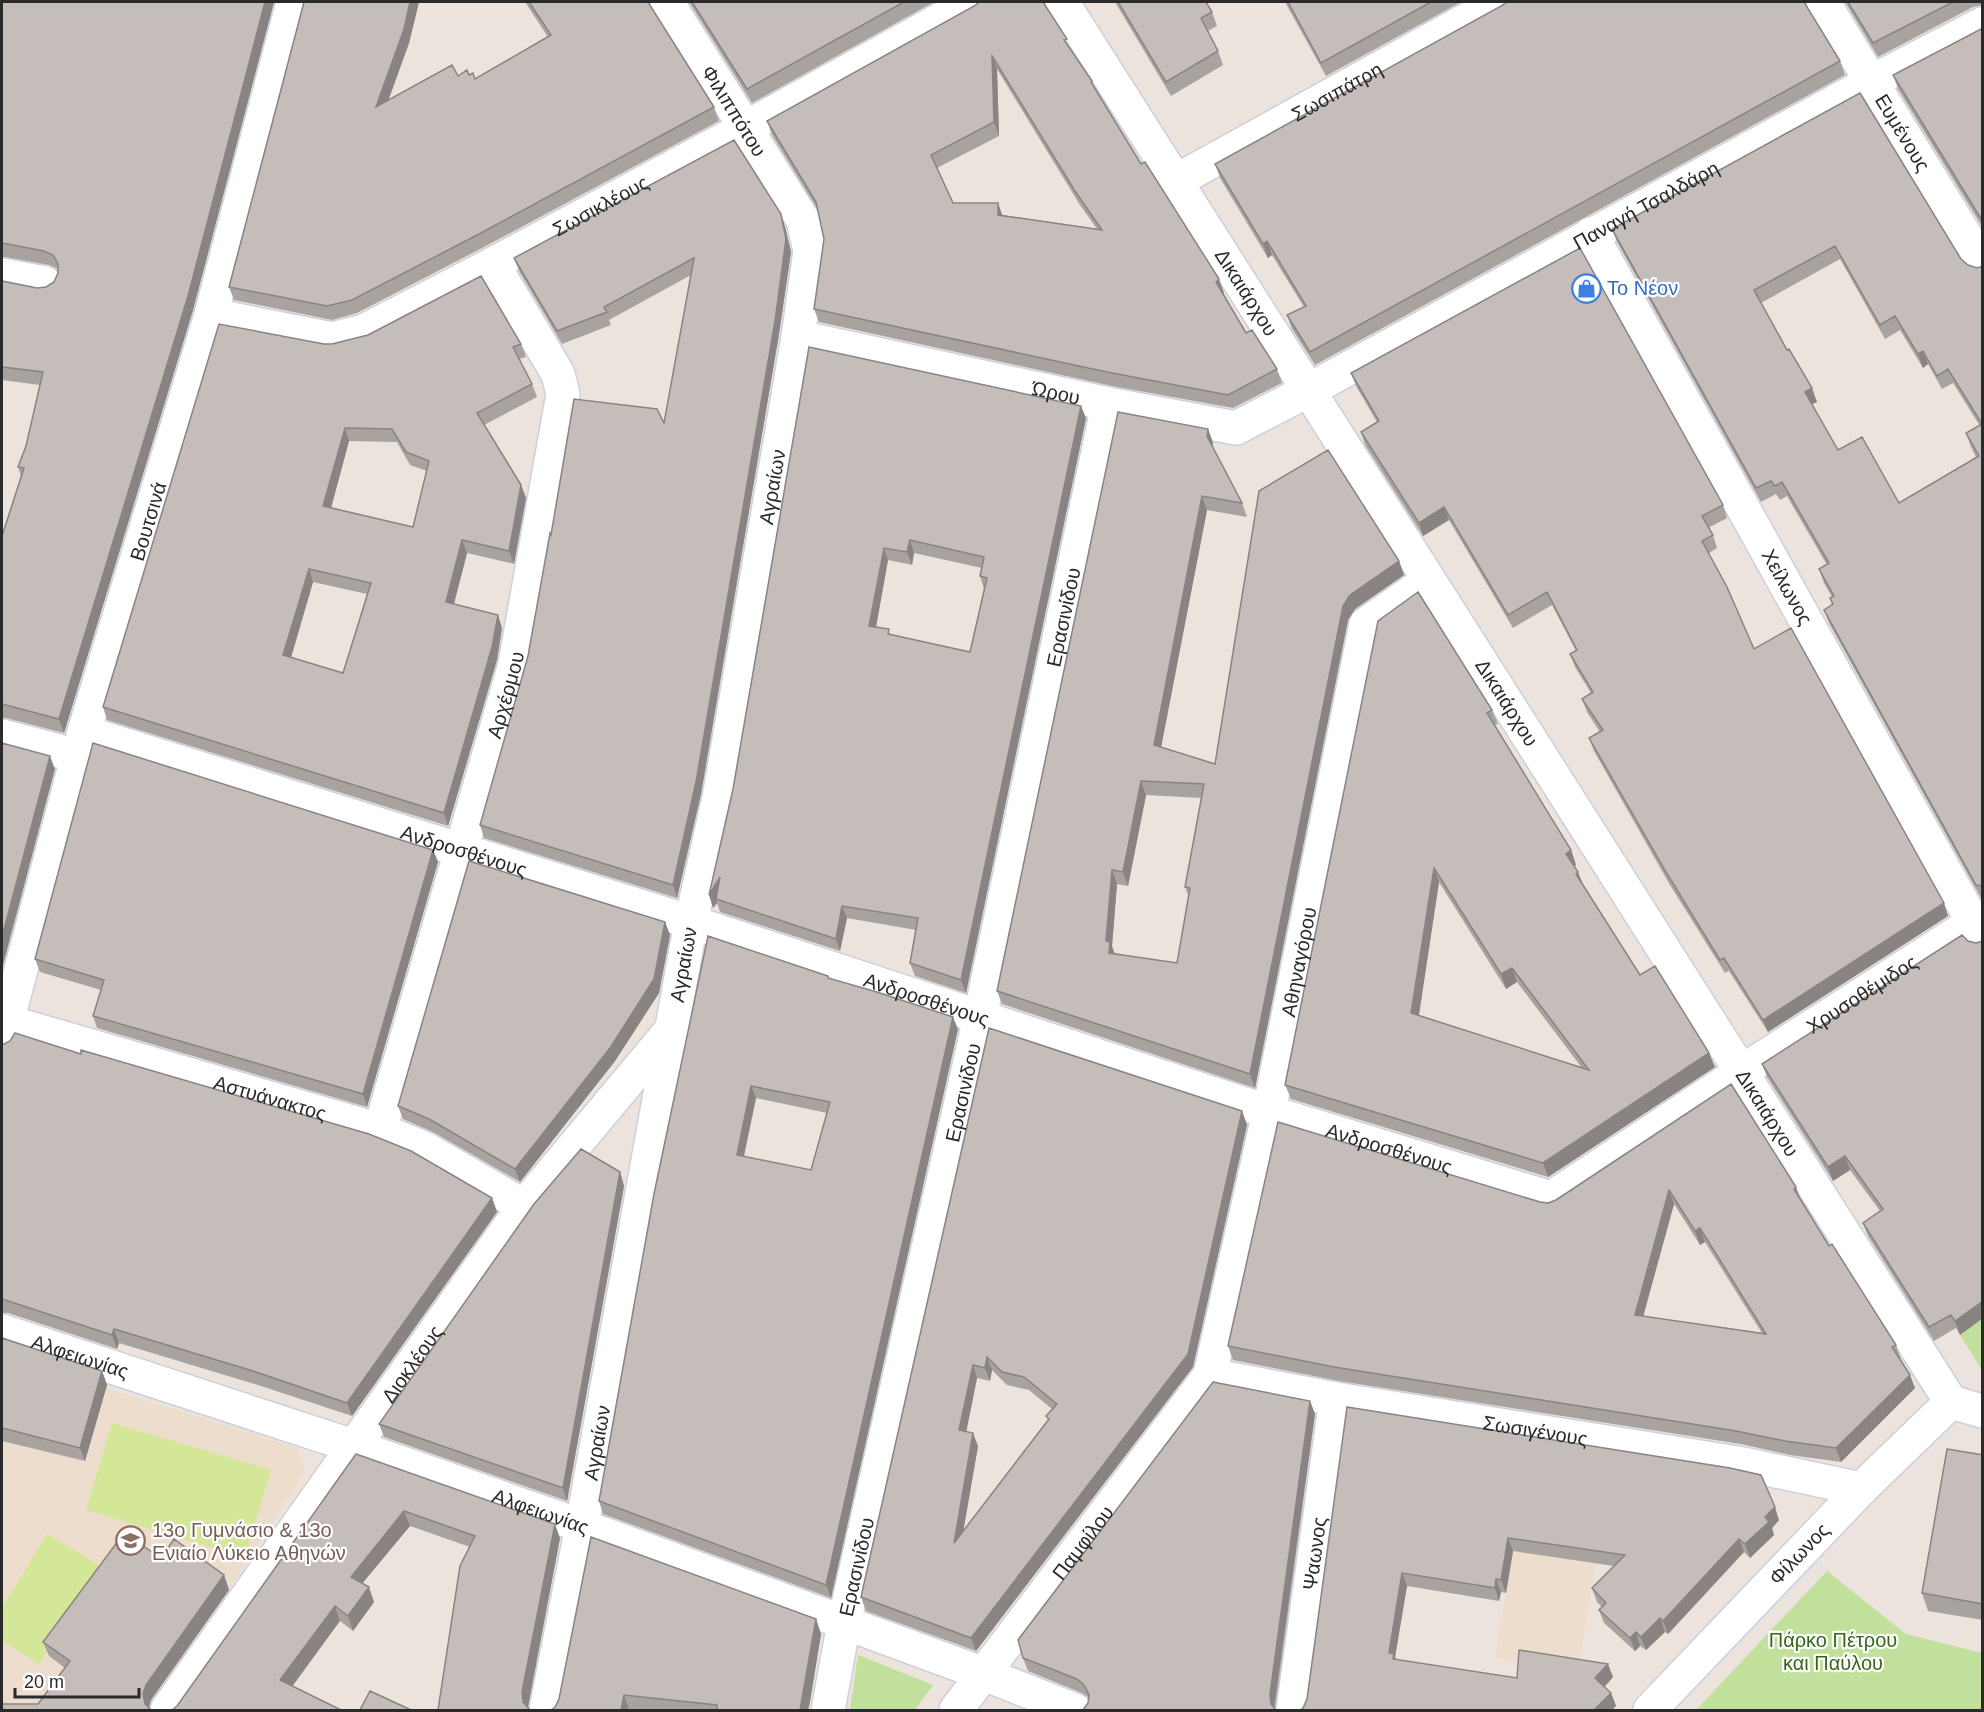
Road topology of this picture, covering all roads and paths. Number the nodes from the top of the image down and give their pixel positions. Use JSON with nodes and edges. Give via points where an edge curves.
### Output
{"nodes":[{"id":1,"x":293,"y":2,"type":"edge"},
{"id":2,"x":667,"y":2,"type":"edge"},
{"id":3,"x":972,"y":2,"type":"edge"},
{"id":4,"x":1062,"y":2,"type":"edge"},
{"id":5,"x":1499,"y":2,"type":"edge"},
{"id":6,"x":1823,"y":2,"type":"edge"},
{"id":7,"x":1983,"y":24,"type":"edge"},
{"id":8,"x":1871,"y":82,"type":"junction"},
{"id":9,"x":745,"y":128,"type":"junction"},
{"id":10,"x":1176,"y":181,"type":"junction"},
{"id":11,"x":802,"y":220,"type":"joint"},
{"id":12,"x":1591,"y":234,"type":"junction"},
{"id":13,"x":1983,"y":263,"type":"edge"},
{"id":14,"x":493,"y":264,"type":"junction"},
{"id":15,"x":2,"y":275,"type":"edge"},
{"id":16,"x":45,"y":283,"type":"dead end"},
{"id":17,"x":211,"y":315,"type":"junction"},
{"id":18,"x":798,"y":337,"type":"junction"},
{"id":19,"x":1309,"y":390,"type":"junction"},
{"id":20,"x":1108,"y":404,"type":"junction"},
{"id":21,"x":1429,"y":580,"type":"junction"},
{"id":22,"x":2,"y":736,"type":"edge"},
{"id":23,"x":81,"y":744,"type":"junction"},
{"id":24,"x":461,"y":851,"type":"junction"},
{"id":25,"x":690,"y":922,"type":"junction"},
{"id":26,"x":1980,"y":926,"type":"edge"},
{"id":27,"x":980,"y":1017,"type":"junction"},
{"id":28,"x":3,"y":1028,"type":"edge"},
{"id":29,"x":673,"y":1028,"type":"junction"},
{"id":30,"x":1741,"y":1072,"type":"junction"},
{"id":31,"x":1269,"y":1112,"type":"junction"},
{"id":32,"x":380,"y":1130,"type":"junction"},
{"id":33,"x":524,"y":1206,"type":"junction"},
{"id":34,"x":2,"y":1331,"type":"edge"},
{"id":35,"x":1210,"y":1375,"type":"junction"},
{"id":36,"x":1336,"y":1399,"type":"junction"},
{"id":37,"x":1951,"y":1402,"type":"junction"},
{"id":38,"x":1983,"y":1411,"type":"edge"},
{"id":39,"x":353,"y":1446,"type":"junction"},
{"id":40,"x":1861,"y":1489,"type":"junction"},
{"id":41,"x":582,"y":1526,"type":"junction"},
{"id":42,"x":844,"y":1623,"type":"junction"},
{"id":43,"x":984,"y":1674,"type":"junction"},
{"id":44,"x":167,"y":1710,"type":"edge"},
{"id":45,"x":546,"y":1710,"type":"edge"},
{"id":46,"x":828,"y":1710,"type":"edge"},
{"id":47,"x":956,"y":1710,"type":"edge"},
{"id":48,"x":1075,"y":1710,"type":"edge"},
{"id":49,"x":1293,"y":1710,"type":"edge"},
{"id":50,"x":1650,"y":1710,"type":"edge"}],
"edges":[{"from":1,"to":17,"type":"street","name":"Βουτσινά"},
{"from":2,"to":9,"type":"street","name":"Φιλιππότου"},
{"from":3,"to":9,"type":"street","name":"Σωσικλέους"},
{"from":4,"to":10,"type":"street","name":"Δικαιάρχου"},
{"from":5,"to":10,"type":"street","name":"Σωσιπάτρη"},
{"from":6,"to":8,"type":"street","name":"Ευμένους"},
{"from":7,"to":8,"type":"street","name":"Παναγή Τσαλδάρη"},
{"from":8,"to":12,"type":"street","name":"Παναγή Τσαλδάρη"},
{"from":8,"to":13,"type":"street","name":"Ευμένους"},
{"from":9,"to":11,"type":"street","name":"Φιλιππότου"},
{"from":9,"to":14,"type":"street","name":"Σωσικλέους"},
{"from":10,"to":19,"type":"street","name":"Δικαιάρχου"},
{"from":11,"to":18,"type":"street","name":"Αγραίων","via":[[810,251]]},
{"from":12,"to":19,"type":"street","name":"Παναγή Τσαλδάρη"},
{"from":12,"to":26,"type":"street","name":"Χείλωνος"},
{"from":14,"to":17,"type":"street","name":"Σωσικλέους","via":[[364,331],[332,339]]},
{"from":14,"to":24,"type":"street","name":"Αρχέρμου","via":[[558,374],[563,394],[515,664]]},
{"from":15,"to":16,"type":"street"},
{"from":17,"to":23,"type":"street","name":"Βουτσινά"},
{"from":18,"to":20,"type":"street","name":"Ώρου"},
{"from":18,"to":25,"type":"street","name":"Αγραίων","via":[[719,798]]},
{"from":19,"to":20,"type":"street","name":"Ώρου","via":[[1236,428]]},
{"from":19,"to":21,"type":"street","name":"Δικαιάρχου"},
{"from":20,"to":27,"type":"street","name":"Ερασινίδου"},
{"from":21,"to":30,"type":"street","name":"Δικαιάρχου"},
{"from":21,"to":31,"type":"street","name":"Αθηναγόρου","via":[[1366,624]]},
{"from":22,"to":23,"type":"street","name":"Ανδροσθένους"},
{"from":23,"to":24,"type":"street","name":"Ανδροσθένους"},
{"from":23,"to":28,"type":"street","name":"Βουτσινά"},
{"from":24,"to":25,"type":"street","name":"Ανδροσθένους"},
{"from":24,"to":32,"type":"street","name":"Αρχέρμου"},
{"from":25,"to":27,"type":"street","name":"Ανδροσθένους"},
{"from":25,"to":29,"type":"street","name":"Αγραίων"},
{"from":26,"to":30,"type":"street","name":"Χρυσοθέμιδος"},
{"from":27,"to":31,"type":"street","name":"Ανδροσθένους"},
{"from":27,"to":42,"type":"street","name":"Ερασινίδου"},
{"from":28,"to":32,"type":"street","name":"Αστυάνακτος"},
{"from":29,"to":33,"type":"street","name":"Διοκλέους"},
{"from":29,"to":41,"type":"street","name":"Αγραίων"},
{"from":30,"to":31,"type":"street","name":"Ανδροσθένους","via":[[1551,1198]]},
{"from":30,"to":37,"type":"street","name":"Δικαιάρχου"},
{"from":31,"to":35,"type":"street","name":"Αθηναγόρου"},
{"from":32,"to":33,"type":"street","name":"Αστυάνακτος","via":[[424,1148]]},
{"from":33,"to":39,"type":"street","name":"Διοκλέους"},
{"from":34,"to":39,"type":"street","name":"Αλφειωνίας"},
{"from":35,"to":36,"type":"street","name":"Σωσιγένους"},
{"from":35,"to":43,"type":"street","name":"Παμφίλου"},
{"from":36,"to":40,"type":"street","name":"Σωσιγένους","via":[[1738,1463]]},
{"from":36,"to":49,"type":"street","name":"Ψαωνος"},
{"from":37,"to":38,"type":"street"},
{"from":37,"to":40,"type":"street","name":"Φίλωνος"},
{"from":39,"to":41,"type":"street","name":"Αλφειωνίας"},
{"from":39,"to":44,"type":"street","name":"Διοκλέους"},
{"from":40,"to":50,"type":"street","name":"Φίλωνος"},
{"from":41,"to":42,"type":"street","name":"Αλφειωνίας"},
{"from":41,"to":45,"type":"street","name":"Αγραίων"},
{"from":42,"to":43,"type":"street","name":"Αλφειωνίας"},
{"from":42,"to":46,"type":"street","name":"Ερασινίδου"},
{"from":43,"to":47,"type":"street","name":"Παμφίλου"},
{"from":43,"to":48,"type":"street","name":"Αλφειωνίας"}]}
